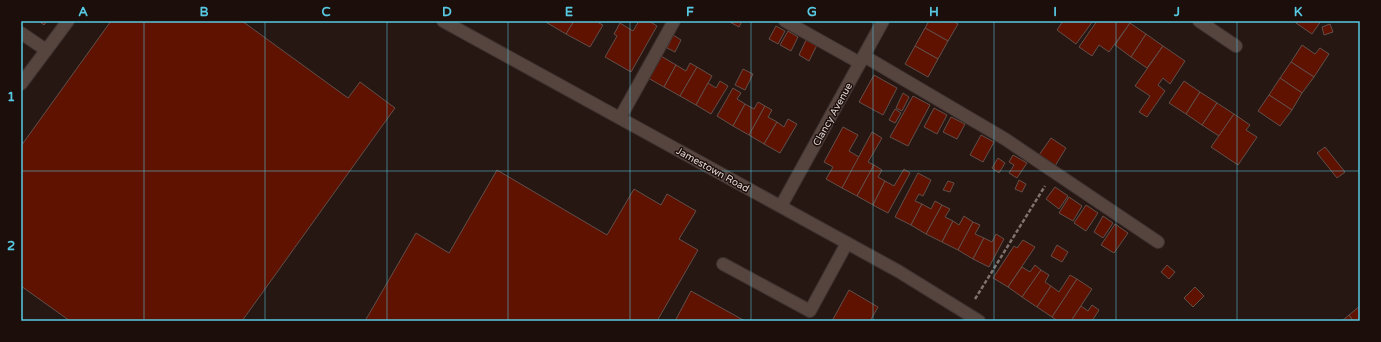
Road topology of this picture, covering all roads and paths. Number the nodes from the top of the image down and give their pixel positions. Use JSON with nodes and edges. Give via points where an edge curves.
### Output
{"nodes":[{"id":1,"x":68,"y":21,"type":"edge"},
{"id":2,"x":443,"y":21,"type":"edge"},
{"id":3,"x":674,"y":21,"type":"edge"},
{"id":4,"x":785,"y":21,"type":"edge"},
{"id":5,"x":883,"y":21,"type":"edge"},
{"id":6,"x":1199,"y":21,"type":"edge"},
{"id":7,"x":21,"y":33,"type":"edge"},
{"id":8,"x":1236,"y":46,"type":"dead end"},
{"id":9,"x":46,"y":50,"type":"junction"},
{"id":10,"x":862,"y":60,"type":"junction"},
{"id":11,"x":21,"y":84,"type":"edge"},
{"id":12,"x":620,"y":118,"type":"junction"},
{"id":13,"x":1054,"y":172,"type":"junction"},
{"id":14,"x":781,"y":206,"type":"junction"},
{"id":15,"x":1158,"y":242,"type":"dead end"},
{"id":16,"x":847,"y":243,"type":"junction"},
{"id":17,"x":724,"y":264,"type":"dead end"},
{"id":18,"x":966,"y":313,"type":"junction"},
{"id":19,"x":979,"y":321,"type":"edge"}],
"edges":[{"from":1,"to":9,"type":"street"},
{"from":2,"to":12,"type":"street","name":"Jamestown Road"},
{"from":3,"to":12,"type":"street"},
{"from":4,"to":10,"type":"street"},
{"from":5,"to":10,"type":"street","name":"Clancy Avenue"},
{"from":6,"to":8,"type":"street"},
{"from":7,"to":9,"type":"street"},
{"from":9,"to":11,"type":"street"},
{"from":10,"to":13,"type":"street","via":[[1005,139]]},
{"from":10,"to":14,"type":"street","name":"Clancy Avenue"},
{"from":12,"to":14,"type":"street","name":"Jamestown Road"},
{"from":13,"to":15,"type":"street"},
{"from":13,"to":18,"type":"path"},
{"from":14,"to":16,"type":"street","name":"Jamestown Road"},
{"from":16,"to":17,"type":"street","via":[[810,311]]},
{"from":16,"to":18,"type":"street","name":"Jamestown Road"},
{"from":18,"to":19,"type":"street","name":"Jamestown Road"}]}
